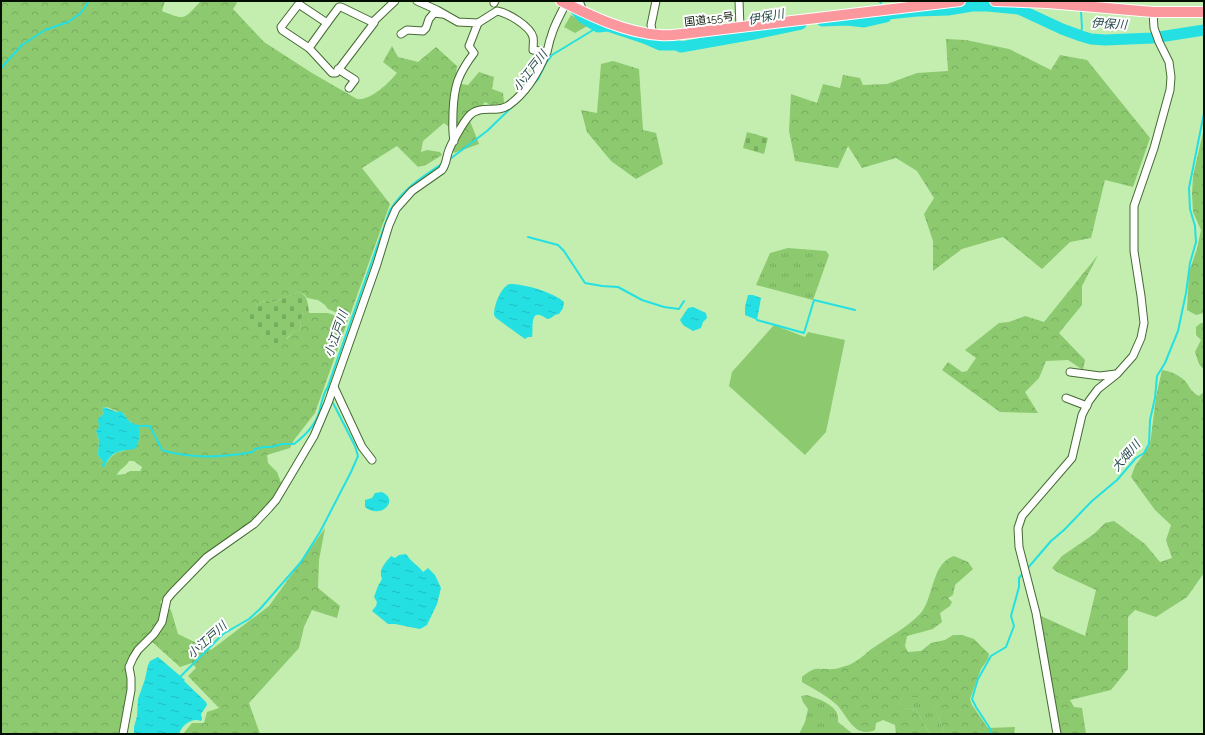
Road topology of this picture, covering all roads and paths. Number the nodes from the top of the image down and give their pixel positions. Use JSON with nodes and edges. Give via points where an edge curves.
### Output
{"nodes":[{"id":1,"x":395,"y":1,"type":"edge"},
{"id":2,"x":417,"y":1,"type":"edge"},
{"id":3,"x":579,"y":1,"type":"edge"},
{"id":4,"x":656,"y":1,"type":"edge"},
{"id":5,"x":739,"y":1,"type":"edge"},
{"id":6,"x":960,"y":1,"type":"edge"},
{"id":7,"x":995,"y":1,"type":"edge"},
{"id":8,"x":564,"y":2,"type":"edge"},
{"id":9,"x":583,"y":11,"type":"junction"},
{"id":10,"x":1153,"y":12,"type":"junction"},
{"id":11,"x":1204,"y":12,"type":"edge"},
{"id":12,"x":445,"y":15,"type":"junction"},
{"id":13,"x":327,"y":22,"type":"junction"},
{"id":14,"x":374,"y":23,"type":"junction"},
{"id":15,"x":478,"y":24,"type":"junction"},
{"id":16,"x":740,"y":27,"type":"junction"},
{"id":17,"x":401,"y":34,"type":"dead end"},
{"id":18,"x":653,"y":35,"type":"junction"},
{"id":19,"x":309,"y":48,"type":"junction"},
{"id":20,"x":547,"y":52,"type":"junction"},
{"id":21,"x":338,"y":69,"type":"junction"},
{"id":22,"x":349,"y":88,"type":"dead end"},
{"id":23,"x":454,"y":141,"type":"junction"},
{"id":24,"x":1070,"y":372,"type":"dead end"},
{"id":25,"x":1116,"y":374,"type":"junction"},
{"id":26,"x":333,"y":389,"type":"junction"},
{"id":27,"x":1066,"y":398,"type":"dead end"},
{"id":28,"x":1087,"y":406,"type":"junction"},
{"id":29,"x":372,"y":460,"type":"dead end"},
{"id":30,"x":123,"y":734,"type":"edge"},
{"id":31,"x":1057,"y":734,"type":"edge"}],
"edges":[{"from":1,"to":14,"type":"street"},
{"from":2,"to":12,"type":"street"},
{"from":3,"to":9,"type":"street"},
{"from":4,"to":18,"type":"street","via":[[651,25]]},
{"from":5,"to":16,"type":"street"},
{"from":6,"to":16,"type":"highway","name":"国道155号"},
{"from":7,"to":10,"type":"highway"},
{"from":8,"to":9,"type":"highway","name":"国道155号"},
{"from":8,"to":20,"type":"street"},
{"from":9,"to":18,"type":"highway","name":"国道155号"},
{"from":10,"to":11,"type":"highway"},
{"from":10,"to":25,"type":"street","via":[[1154,28],[1169,62],[1170,90],[1134,206],[1134,251],[1144,323],[1133,356]]},
{"from":12,"to":15,"type":"street","via":[[458,22]]},
{"from":12,"to":17,"type":"street","via":[[434,13],[423,31],[407,30]]},
{"from":13,"to":14,"type":"street","via":[[338,7],[341,7]]},
{"from":13,"to":19,"type":"street"},
{"from":13,"to":19,"type":"street","via":[[298,5],[281,27]]},
{"from":14,"to":21,"type":"street"},
{"from":15,"to":20,"type":"street","via":[[497,11],[502,12],[522,23],[530,31],[533,50]]},
{"from":15,"to":23,"type":"street","via":[[469,44],[474,53],[460,74],[454,95]]},
{"from":16,"to":18,"type":"highway","name":"国道155号"},
{"from":19,"to":21,"type":"street","via":[[332,73]]},
{"from":20,"to":23,"type":"street","via":[[539,70],[517,99],[507,107],[474,111],[468,116]]},
{"from":21,"to":22,"type":"street","via":[[354,80]]},
{"from":23,"to":26,"type":"street","via":[[442,170],[412,191],[396,209]]},
{"from":24,"to":25,"type":"street","via":[[1100,376]]},
{"from":25,"to":28,"type":"street","via":[[1098,389]]},
{"from":26,"to":29,"type":"street","via":[[362,447]]},
{"from":26,"to":30,"type":"street","via":[[314,436],[269,508],[245,532],[207,557],[167,599],[162,622],[132,658],[129,667],[131,690]]},
{"from":27,"to":28,"type":"street"},
{"from":28,"to":31,"type":"street","via":[[1082,415],[1072,458],[1022,516],[1018,528],[1019,547],[1036,613]]}]}
